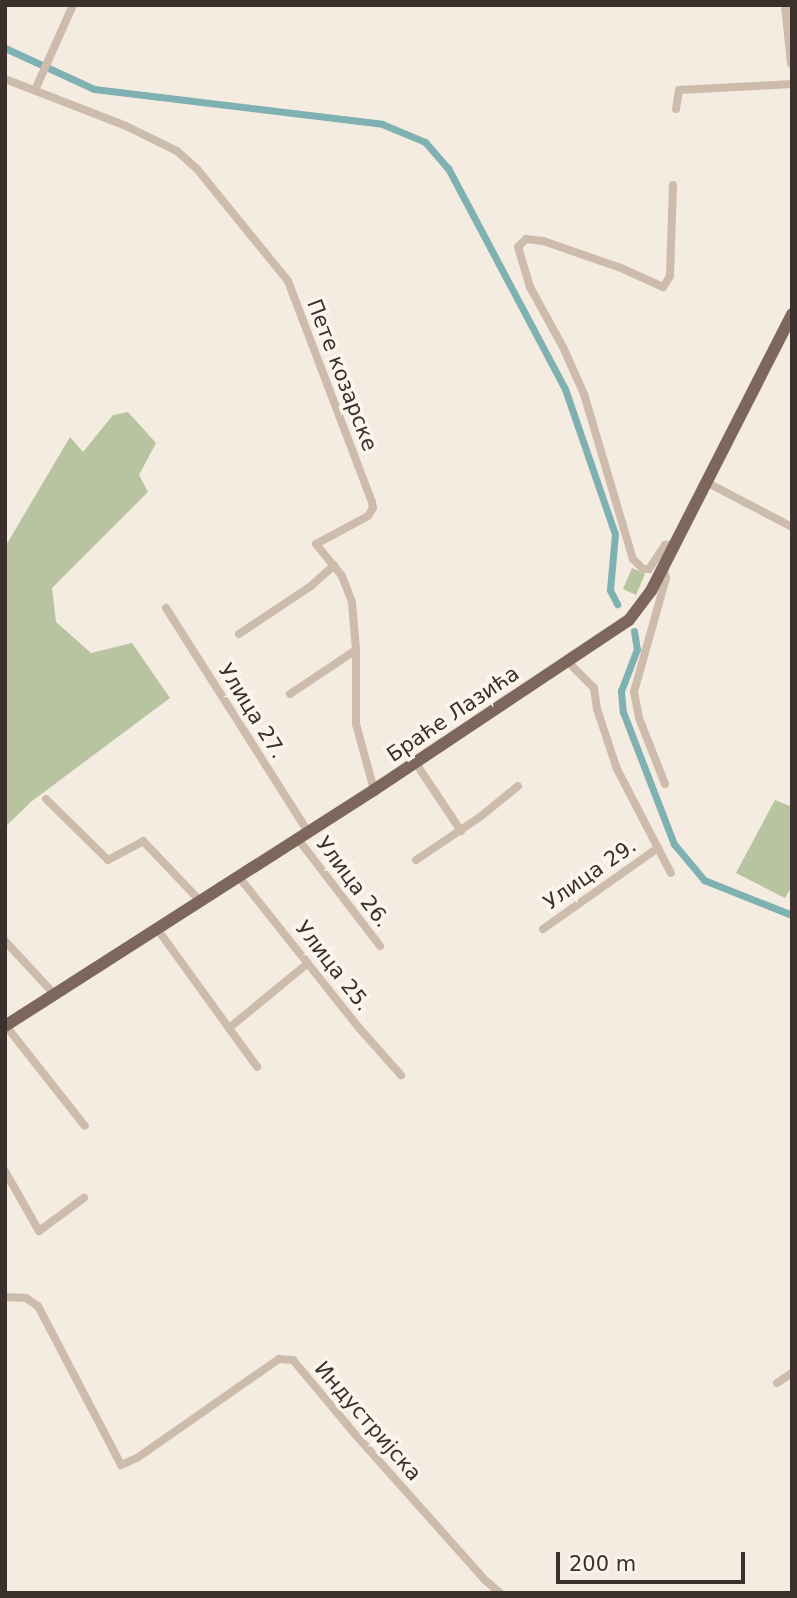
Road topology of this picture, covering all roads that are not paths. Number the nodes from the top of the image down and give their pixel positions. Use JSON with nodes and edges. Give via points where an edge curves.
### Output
{"nodes":[{"id":1,"x":74,"y":5,"type":"edge"},
{"id":2,"x":786,"y":5,"type":"edge"},
{"id":3,"x":792,"y":64,"type":"edge"},
{"id":4,"x":5,"y":79,"type":"edge"},
{"id":5,"x":792,"y":84,"type":"edge"},
{"id":6,"x":35,"y":90,"type":"junction"},
{"id":7,"x":676,"y":109,"type":"dead end"},
{"id":8,"x":673,"y":185,"type":"dead end"},
{"id":9,"x":792,"y":314,"type":"edge"},
{"id":10,"x":706,"y":482,"type":"junction"},
{"id":11,"x":792,"y":527,"type":"edge"},
{"id":12,"x":674,"y":544,"type":"junction"},
{"id":13,"x":334,"y":565,"type":"junction"},
{"id":14,"x":663,"y":568,"type":"junction"},
{"id":15,"x":166,"y":608,"type":"dead end"},
{"id":16,"x":239,"y":634,"type":"dead end"},
{"id":17,"x":356,"y":650,"type":"junction"},
{"id":18,"x":566,"y":662,"type":"junction"},
{"id":19,"x":290,"y":694,"type":"dead end"},
{"id":20,"x":415,"y":762,"type":"junction"},
{"id":21,"x":665,"y":784,"type":"dead end"},
{"id":22,"x":518,"y":786,"type":"dead end"},
{"id":23,"x":374,"y":790,"type":"junction"},
{"id":24,"x":46,"y":799,"type":"dead end"},
{"id":25,"x":461,"y":831,"type":"junction"},
{"id":26,"x":303,"y":836,"type":"junction"},
{"id":27,"x":658,"y":848,"type":"junction"},
{"id":28,"x":416,"y":860,"type":"dead end"},
{"id":29,"x":671,"y":873,"type":"dead end"},
{"id":30,"x":239,"y":877,"type":"junction"},
{"id":31,"x":201,"y":902,"type":"junction"},
{"id":32,"x":543,"y":929,"type":"dead end"},
{"id":33,"x":158,"y":930,"type":"junction"},
{"id":34,"x":5,"y":941,"type":"edge"},
{"id":35,"x":380,"y":946,"type":"dead end"},
{"id":36,"x":308,"y":963,"type":"junction"},
{"id":37,"x":55,"y":995,"type":"junction"},
{"id":38,"x":5,"y":1026,"type":"edge"},
{"id":39,"x":229,"y":1028,"type":"junction"},
{"id":40,"x":257,"y":1067,"type":"dead end"},
{"id":41,"x":401,"y":1075,"type":"dead end"},
{"id":42,"x":85,"y":1126,"type":"dead end"},
{"id":43,"x":5,"y":1171,"type":"edge"},
{"id":44,"x":84,"y":1198,"type":"dead end"},
{"id":45,"x":5,"y":1297,"type":"edge"},
{"id":46,"x":792,"y":1373,"type":"edge"},
{"id":47,"x":776,"y":1383,"type":"dead end"},
{"id":48,"x":500,"y":1593,"type":"edge"}],
"edges":[{"from":1,"to":6,"type":"street"},
{"from":2,"to":3,"type":"street"},
{"from":4,"to":6,"type":"street","name":"Пете козарске"},
{"from":5,"to":7,"type":"street","via":[[679,90]]},
{"from":6,"to":13,"type":"street","name":"Пете козарске","via":[[177,150],[285,275],[372,502],[368,516],[317,542]]},
{"from":8,"to":12,"type":"street","via":[[670,276],[663,287],[543,241],[526,239],[517,247],[530,287],[584,394],[633,559],[649,569],[665,545]]},
{"from":9,"to":10,"type":"main road","name":"Браће Лазића"},
{"from":10,"to":11,"type":"street"},
{"from":10,"to":12,"type":"main road","name":"Браће Лазића"},
{"from":12,"to":14,"type":"main road","name":"Браће Лазића"},
{"from":13,"to":16,"type":"street"},
{"from":13,"to":17,"type":"street","name":"Пете козарске","via":[[352,602]]},
{"from":14,"to":18,"type":"main road","name":"Браће Лазића","via":[[634,615]]},
{"from":14,"to":21,"type":"street","via":[[666,578],[634,692],[639,718]]},
{"from":15,"to":26,"type":"street","name":"Улица 27."},
{"from":17,"to":19,"type":"street"},
{"from":17,"to":23,"type":"street","name":"Пете козарске","via":[[356,724]]},
{"from":18,"to":20,"type":"main road","name":"Браће Лазића"},
{"from":18,"to":27,"type":"street","name":"Улица 29.","via":[[594,688],[617,769]]},
{"from":20,"to":23,"type":"main road","name":"Браће Лазића"},
{"from":20,"to":25,"type":"street"},
{"from":22,"to":25,"type":"street"},
{"from":23,"to":26,"type":"main road","name":"Браће Лазића"},
{"from":24,"to":31,"type":"street","via":[[108,860],[143,841]]},
{"from":25,"to":28,"type":"street"},
{"from":26,"to":30,"type":"main road","name":"Браће Лазића"},
{"from":26,"to":35,"type":"street","name":"Улица 26."},
{"from":27,"to":29,"type":"street","name":"Улица 29."},
{"from":27,"to":32,"type":"street","name":"Улица 29."},
{"from":30,"to":31,"type":"main road","name":"Браће Лазића"},
{"from":30,"to":36,"type":"street","name":"Улица 25."},
{"from":31,"to":33,"type":"main road","name":"Браће Лазића"},
{"from":33,"to":37,"type":"main road","name":"Браће Лазића"},
{"from":33,"to":39,"type":"street"},
{"from":34,"to":37,"type":"street"},
{"from":36,"to":39,"type":"street"},
{"from":36,"to":41,"type":"street","name":"Улица 25."},
{"from":37,"to":38,"type":"main road","name":"Браће Лазића"},
{"from":38,"to":42,"type":"street"},
{"from":39,"to":40,"type":"street"},
{"from":43,"to":44,"type":"street","via":[[39,1231]]},
{"from":45,"to":48,"type":"street","name":"Индустријска","via":[[26,1298],[38,1306],[121,1465],[279,1359],[293,1360]]},
{"from":46,"to":47,"type":"street"}]}
